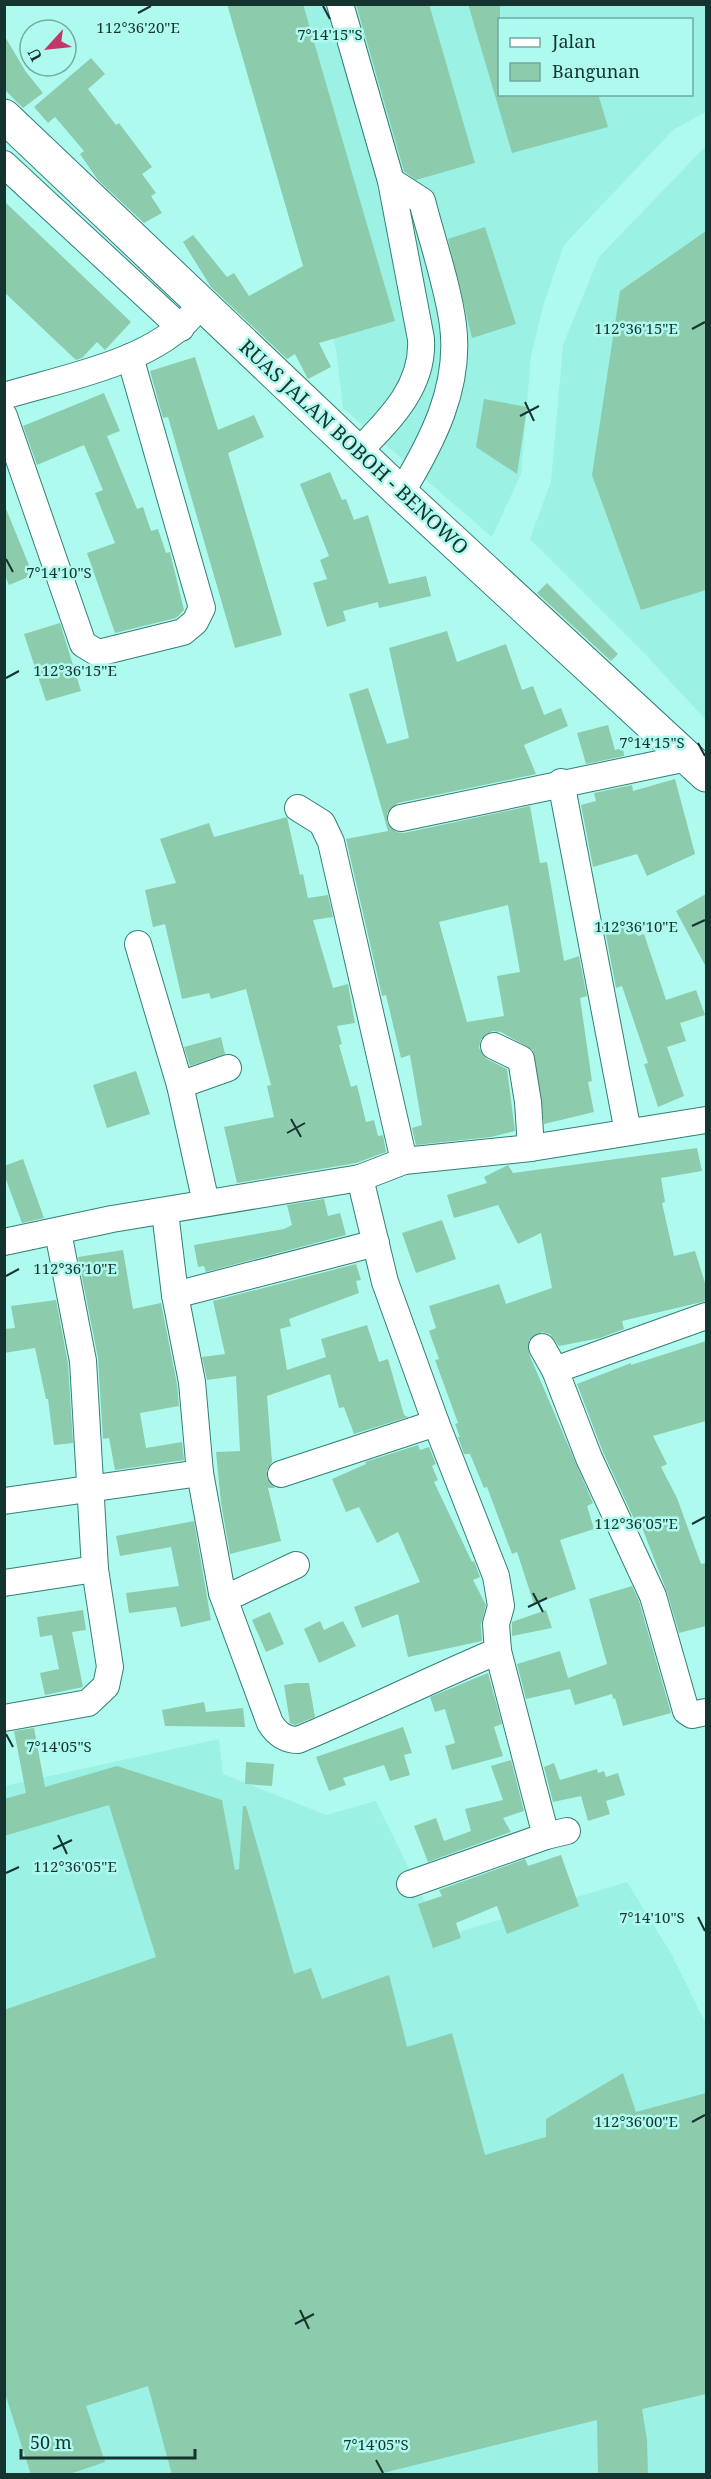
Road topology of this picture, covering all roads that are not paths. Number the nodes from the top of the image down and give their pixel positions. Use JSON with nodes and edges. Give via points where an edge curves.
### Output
{"nodes":[{"id":1,"x":340,"y":4,"type":"edge"},
{"id":2,"x":4,"y":116,"type":"edge"},
{"id":3,"x":4,"y":164,"type":"edge"},
{"id":4,"x":391,"y":181,"type":"junction"},
{"id":5,"x":191,"y":317,"type":"junction"},
{"id":6,"x":130,"y":357,"type":"junction"},
{"id":7,"x":422,"y":359,"type":"junction"},
{"id":8,"x":454,"y":367,"type":"junction"},
{"id":9,"x":4,"y":396,"type":"edge"},
{"id":10,"x":4,"y":416,"type":"edge"},
{"id":11,"x":358,"y":452,"type":"junction"},
{"id":12,"x":401,"y":493,"type":"junction"},
{"id":13,"x":697,"y":766,"type":"edge"},
{"id":14,"x":561,"y":782,"type":"junction"},
{"id":15,"x":298,"y":808,"type":"dead end"},
{"id":16,"x":401,"y":818,"type":"dead end"},
{"id":17,"x":138,"y":944,"type":"dead end"},
{"id":18,"x":494,"y":1046,"type":"dead end"},
{"id":19,"x":228,"y":1068,"type":"dead end"},
{"id":20,"x":180,"y":1085,"type":"junction"},
{"id":21,"x":706,"y":1120,"type":"edge"},
{"id":22,"x":628,"y":1132,"type":"junction"},
{"id":23,"x":531,"y":1148,"type":"junction"},
{"id":24,"x":404,"y":1161,"type":"junction"},
{"id":25,"x":360,"y":1178,"type":"junction"},
{"id":26,"x":206,"y":1203,"type":"junction"},
{"id":27,"x":165,"y":1212,"type":"junction"},
{"id":28,"x":58,"y":1232,"type":"junction"},
{"id":29,"x":4,"y":1242,"type":"edge"},
{"id":30,"x":376,"y":1243,"type":"junction"},
{"id":31,"x":175,"y":1295,"type":"junction"},
{"id":32,"x":706,"y":1316,"type":"edge"},
{"id":33,"x":542,"y":1347,"type":"dead end"},
{"id":34,"x":555,"y":1370,"type":"junction"},
{"id":35,"x":436,"y":1423,"type":"junction"},
{"id":36,"x":200,"y":1473,"type":"junction"},
{"id":37,"x":281,"y":1474,"type":"dead end"},
{"id":38,"x":90,"y":1490,"type":"junction"},
{"id":39,"x":4,"y":1501,"type":"edge"},
{"id":40,"x":296,"y":1565,"type":"dead end"},
{"id":41,"x":95,"y":1569,"type":"junction"},
{"id":42,"x":4,"y":1583,"type":"edge"},
{"id":43,"x":222,"y":1593,"type":"junction"},
{"id":44,"x":498,"y":1651,"type":"junction"},
{"id":45,"x":706,"y":1712,"type":"edge"},
{"id":46,"x":4,"y":1718,"type":"edge"},
{"id":47,"x":410,"y":1884,"type":"dead end"}],
"edges":[{"from":1,"to":4,"type":"street"},
{"from":2,"to":5,"type":"main road","name":"RUAS JALAN BOBOH - BENOWO"},
{"from":3,"to":5,"type":"street"},
{"from":4,"to":7,"type":"street"},
{"from":4,"to":8,"type":"street","via":[[422,201],[453,325]]},
{"from":5,"to":6,"type":"street"},
{"from":5,"to":11,"type":"main road","name":"RUAS JALAN BOBOH - BENOWO"},
{"from":6,"to":9,"type":"street"},
{"from":6,"to":10,"type":"street","via":[[202,608],[183,633],[98,653],[83,644]]},
{"from":7,"to":8,"type":"street"},
{"from":7,"to":11,"type":"street","via":[[418,375],[389,420]]},
{"from":8,"to":12,"type":"street","via":[[446,406]]},
{"from":11,"to":12,"type":"main road","name":"RUAS JALAN BOBOH - BENOWO"},
{"from":12,"to":13,"type":"main road","name":"RUAS JALAN BOBOH - BENOWO"},
{"from":13,"to":14,"type":"street"},
{"from":14,"to":16,"type":"street"},
{"from":14,"to":22,"type":"street"},
{"from":15,"to":24,"type":"street","via":[[322,823],[331,842]]},
{"from":17,"to":20,"type":"street"},
{"from":18,"to":23,"type":"street","via":[[521,1059]]},
{"from":19,"to":20,"type":"street"},
{"from":20,"to":26,"type":"street"},
{"from":21,"to":22,"type":"street"},
{"from":22,"to":23,"type":"street"},
{"from":23,"to":24,"type":"street"},
{"from":24,"to":25,"type":"street"},
{"from":25,"to":26,"type":"street"},
{"from":25,"to":30,"type":"street"},
{"from":26,"to":27,"type":"street"},
{"from":27,"to":28,"type":"street"},
{"from":27,"to":31,"type":"street"},
{"from":28,"to":29,"type":"street"},
{"from":28,"to":38,"type":"street","via":[[82,1360]]},
{"from":30,"to":31,"type":"street"},
{"from":30,"to":35,"type":"street","via":[[385,1282]]},
{"from":31,"to":36,"type":"street","via":[[192,1382]]},
{"from":32,"to":34,"type":"street"},
{"from":33,"to":34,"type":"street"},
{"from":34,"to":45,"type":"street","via":[[589,1458],[653,1596],[686,1711],[692,1715]]},
{"from":35,"to":37,"type":"street"},
{"from":35,"to":44,"type":"street","via":[[496,1576],[501,1606],[496,1624]]},
{"from":36,"to":38,"type":"street"},
{"from":36,"to":43,"type":"street"},
{"from":38,"to":39,"type":"street"},
{"from":38,"to":41,"type":"street"},
{"from":40,"to":43,"type":"street","via":[[237,1593]]},
{"from":41,"to":42,"type":"street"},
{"from":41,"to":46,"type":"street","via":[[110,1667],[106,1686],[88,1703]]},
{"from":43,"to":44,"type":"street","via":[[270,1723],[289,1740],[298,1740],[386,1704]]},
{"from":44,"to":47,"type":"street","via":[[557,1833]]}]}
